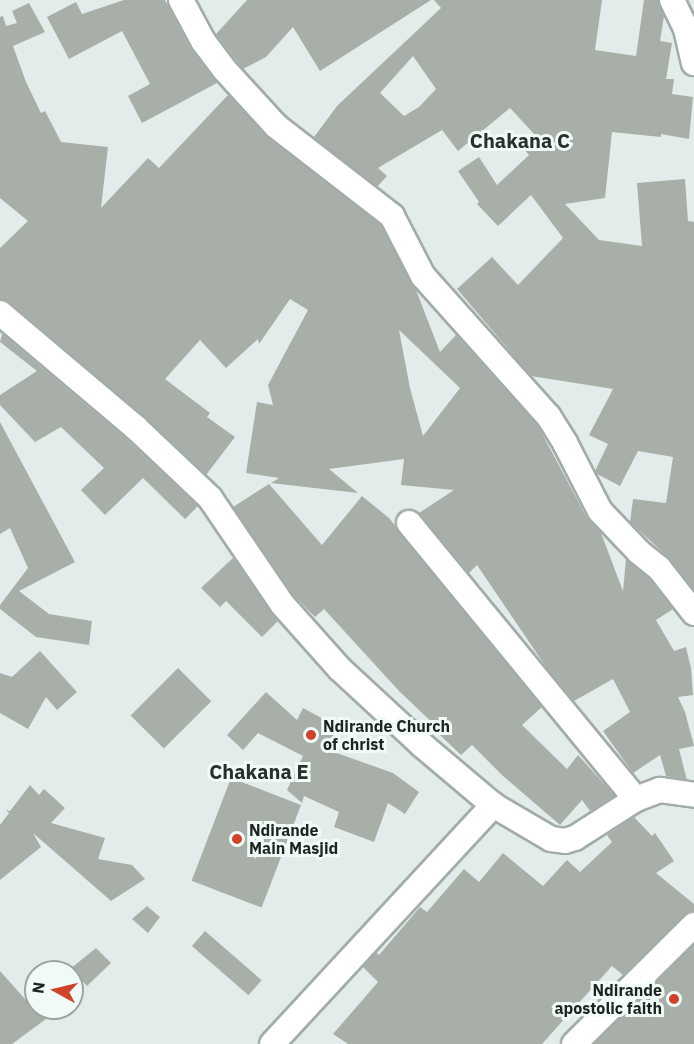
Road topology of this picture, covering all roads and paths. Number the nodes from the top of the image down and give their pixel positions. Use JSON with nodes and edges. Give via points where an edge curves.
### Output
{"nodes":[{"id":1,"x":181,"y":0,"type":"edge"},
{"id":2,"x":672,"y":0,"type":"edge"},
{"id":3,"x":694,"y":63,"type":"edge"},
{"id":4,"x":0,"y":313,"type":"edge"},
{"id":5,"x":409,"y":523,"type":"dead end"},
{"id":6,"x":694,"y":613,"type":"edge"},
{"id":7,"x":694,"y":795,"type":"edge"},
{"id":8,"x":636,"y":799,"type":"junction"},
{"id":9,"x":493,"y":805,"type":"junction"},
{"id":10,"x":694,"y":925,"type":"edge"},
{"id":11,"x":273,"y":1044,"type":"edge"},
{"id":12,"x":574,"y":1044,"type":"edge"}],
"edges":[{"from":1,"to":6,"type":"street","via":[[217,60],[276,126],[392,216],[423,276],[549,417],[600,512],[660,568]]},
{"from":2,"to":3,"type":"street","via":[[686,29]]},
{"from":4,"to":9,"type":"street","via":[[135,426],[210,498],[282,604],[340,669]]},
{"from":5,"to":8,"type":"street"},
{"from":7,"to":8,"type":"street","via":[[660,790]]},
{"from":8,"to":9,"type":"street","via":[[565,841],[551,838]]},
{"from":9,"to":11,"type":"street"},
{"from":10,"to":12,"type":"street"}]}
